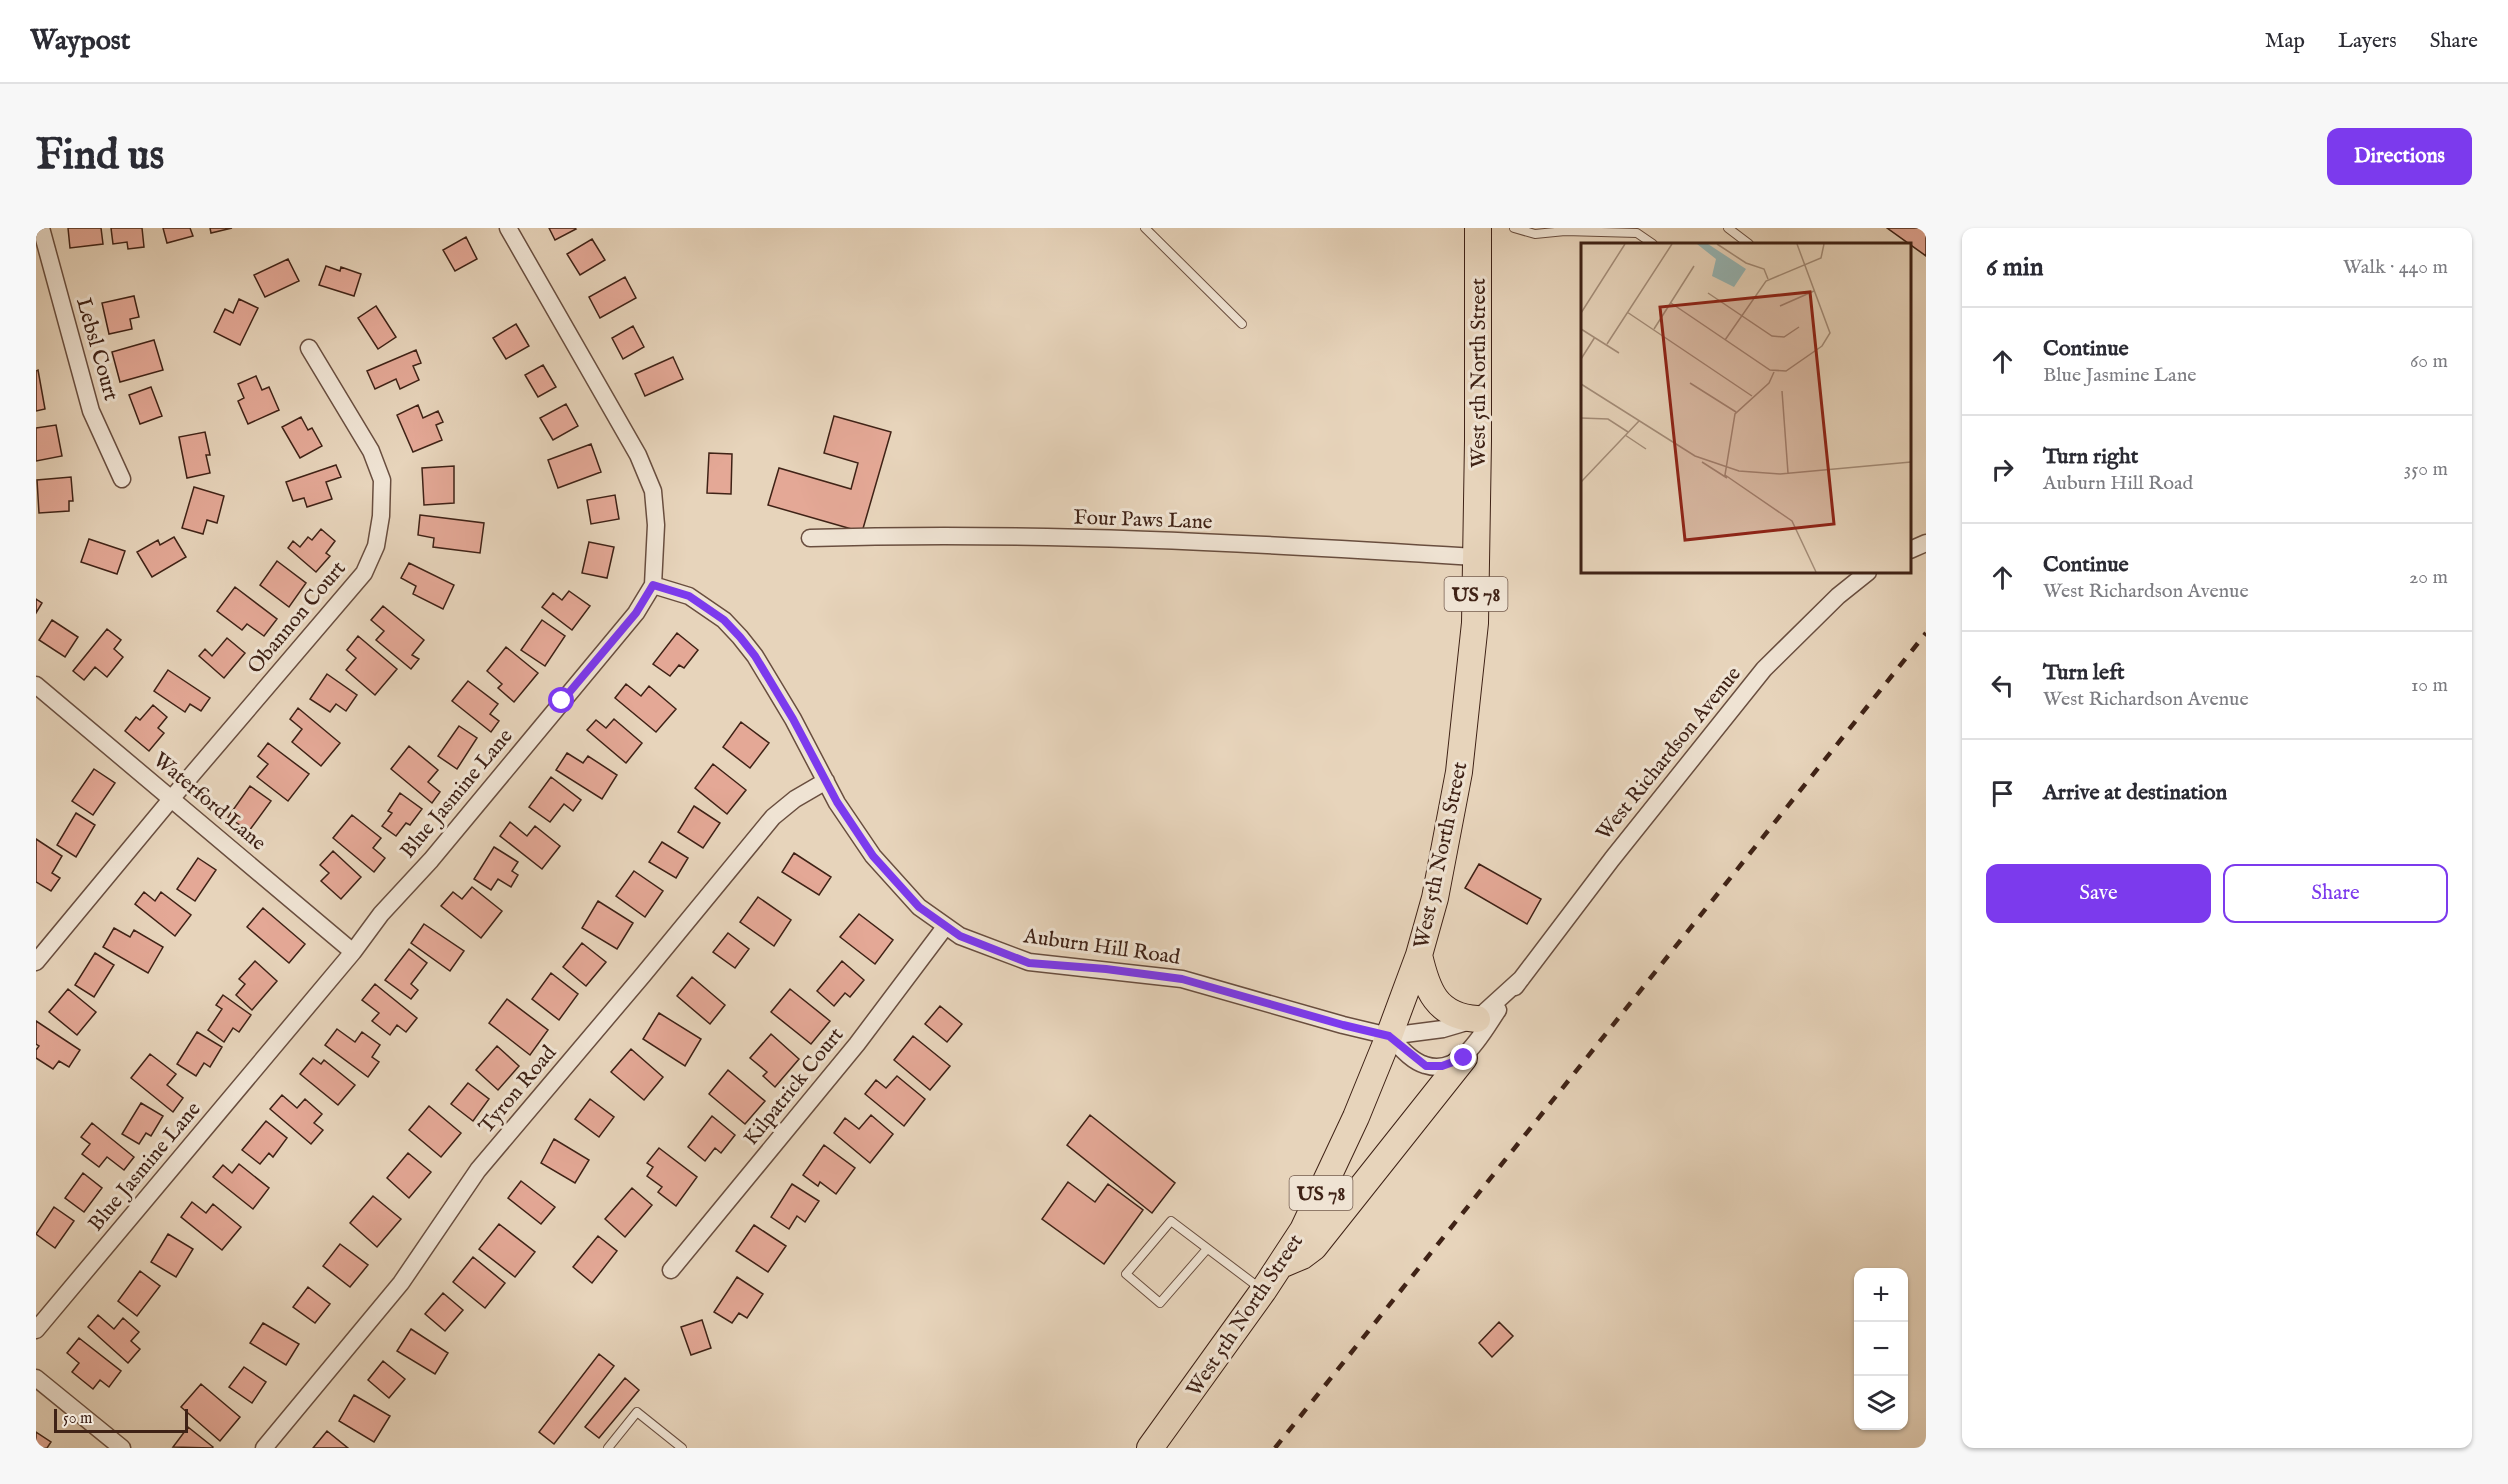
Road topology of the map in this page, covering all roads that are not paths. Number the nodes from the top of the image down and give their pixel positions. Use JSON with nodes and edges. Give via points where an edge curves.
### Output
{"nodes":[{"id":1,"x":41,"y":228,"type":"edge"},
{"id":2,"x":508,"y":228,"type":"edge"},
{"id":3,"x":1145,"y":228,"type":"edge"},
{"id":4,"x":1478,"y":228,"type":"edge"},
{"id":5,"x":1514,"y":228,"type":"edge"},
{"id":6,"x":1728,"y":228,"type":"edge"},
{"id":7,"x":1652,"y":243,"type":"edge"},
{"id":8,"x":1748,"y":243,"type":"edge"},
{"id":9,"x":1242,"y":324,"type":"dead end"},
{"id":10,"x":309,"y":348,"type":"dead end"},
{"id":11,"x":122,"y":478,"type":"dead end"},
{"id":12,"x":810,"y":538,"type":"dead end"},
{"id":13,"x":1926,"y":543,"type":"edge"},
{"id":14,"x":1911,"y":550,"type":"edge"},
{"id":15,"x":1475,"y":558,"type":"junction"},
{"id":16,"x":1867,"y":573,"type":"edge"},
{"id":17,"x":653,"y":585,"type":"junction"},
{"id":18,"x":36,"y":685,"type":"edge"},
{"id":19,"x":826,"y":781,"type":"junction"},
{"id":20,"x":172,"y":798,"type":"junction"},
{"id":21,"x":945,"y":927,"type":"junction"},
{"id":22,"x":353,"y":952,"type":"junction"},
{"id":23,"x":1419,"y":955,"type":"junction"},
{"id":24,"x":36,"y":962,"type":"edge"},
{"id":25,"x":1521,"y":979,"type":"junction"},
{"id":26,"x":1477,"y":1019,"type":"junction"},
{"id":27,"x":1389,"y":1036,"type":"junction"},
{"id":28,"x":1464,"y":1058,"type":"junction"},
{"id":29,"x":1207,"y":1249,"type":"junction"},
{"id":30,"x":1280,"y":1265,"type":"junction"},
{"id":31,"x":671,"y":1270,"type":"dead end"},
{"id":32,"x":1263,"y":1291,"type":"junction"},
{"id":33,"x":36,"y":1330,"type":"edge"},
{"id":34,"x":36,"y":1378,"type":"edge"},
{"id":35,"x":122,"y":1448,"type":"edge"},
{"id":36,"x":264,"y":1448,"type":"edge"},
{"id":37,"x":608,"y":1448,"type":"edge"},
{"id":38,"x":682,"y":1448,"type":"edge"},
{"id":39,"x":1150,"y":1448,"type":"edge"}],
"edges":[{"from":1,"to":11,"type":"street","name":"Lebsl Court","via":[[91,411]]},
{"from":2,"to":17,"type":"street","name":"Blue Jasmine Lane","via":[[638,455],[652,491],[656,525]]},
{"from":3,"to":9,"type":"lane"},
{"from":4,"to":15,"type":"main road","name":"West 5th North Street","number":"US 78"},
{"from":5,"to":7,"type":"lane","via":[[1535,234],[1637,233]]},
{"from":6,"to":8,"type":"lane"},
{"from":10,"to":20,"type":"street","name":"Obannon Court","via":[[371,451],[382,480],[376,546],[364,573]]},
{"from":12,"to":15,"type":"street","name":"Four Paws Lane","via":[[906,535],[1173,541]]},
{"from":13,"to":14,"type":"street"},
{"from":15,"to":23,"type":"main road","name":"West 5th North Street","number":"US 78","via":[[1475,622],[1459,772],[1442,864]]},
{"from":16,"to":25,"type":"street","name":"West Richardson Avenue","via":[[1764,669]]},
{"from":17,"to":19,"type":"street","name":"Auburn Hill Road","via":[[689,596],[724,620],[740,637],[755,656]]},
{"from":17,"to":22,"type":"street","name":"Blue Jasmine Lane","via":[[636,613]]},
{"from":18,"to":20,"type":"street","name":"Waterford Lane"},
{"from":19,"to":21,"type":"street","name":"Auburn Hill Road","via":[[873,856],[919,907]]},
{"from":19,"to":36,"type":"street","name":"Tyron Road","via":[[773,817],[478,1170],[401,1283]]},
{"from":20,"to":22,"type":"street","name":"Waterford Lane"},
{"from":20,"to":24,"type":"street","name":"Obannon Court"},
{"from":21,"to":27,"type":"street","name":"Auburn Hill Road","via":[[1029,963],[1182,979]]},
{"from":21,"to":31,"type":"street","name":"Kilpatrick Court","via":[[857,1044]]},
{"from":22,"to":33,"type":"street","name":"Blue Jasmine Lane"},
{"from":23,"to":26,"type":"main road","via":[[1429,989],[1440,1005],[1462,1018]]},
{"from":23,"to":27,"type":"main road","name":"West 5th North Street","number":"US 78"},
{"from":25,"to":26,"type":"street","name":"West Richardson Avenue"},
{"from":25,"to":28,"type":"street","name":"West Richardson Avenue"},
{"from":26,"to":27,"type":"street","name":"West Richardson Avenue","via":[[1443,1029]]},
{"from":27,"to":28,"type":"street","via":[[1426,1066],[1442,1066]]},
{"from":27,"to":30,"type":"main road","name":"West 5th North Street","number":"US 78","via":[[1303,1230]]},
{"from":28,"to":30,"type":"main road","via":[[1314,1247]]},
{"from":29,"to":29,"type":"lane","via":[[1171,1221],[1126,1274],[1160,1303]]},
{"from":29,"to":32,"type":"lane"},
{"from":30,"to":32,"type":"main road","name":"West 5th North Street","number":"US 78"},
{"from":32,"to":39,"type":"main road","name":"West 5th North Street","number":"US 78"},
{"from":34,"to":35,"type":"street"},
{"from":37,"to":38,"type":"lane","via":[[637,1412]]}]}
